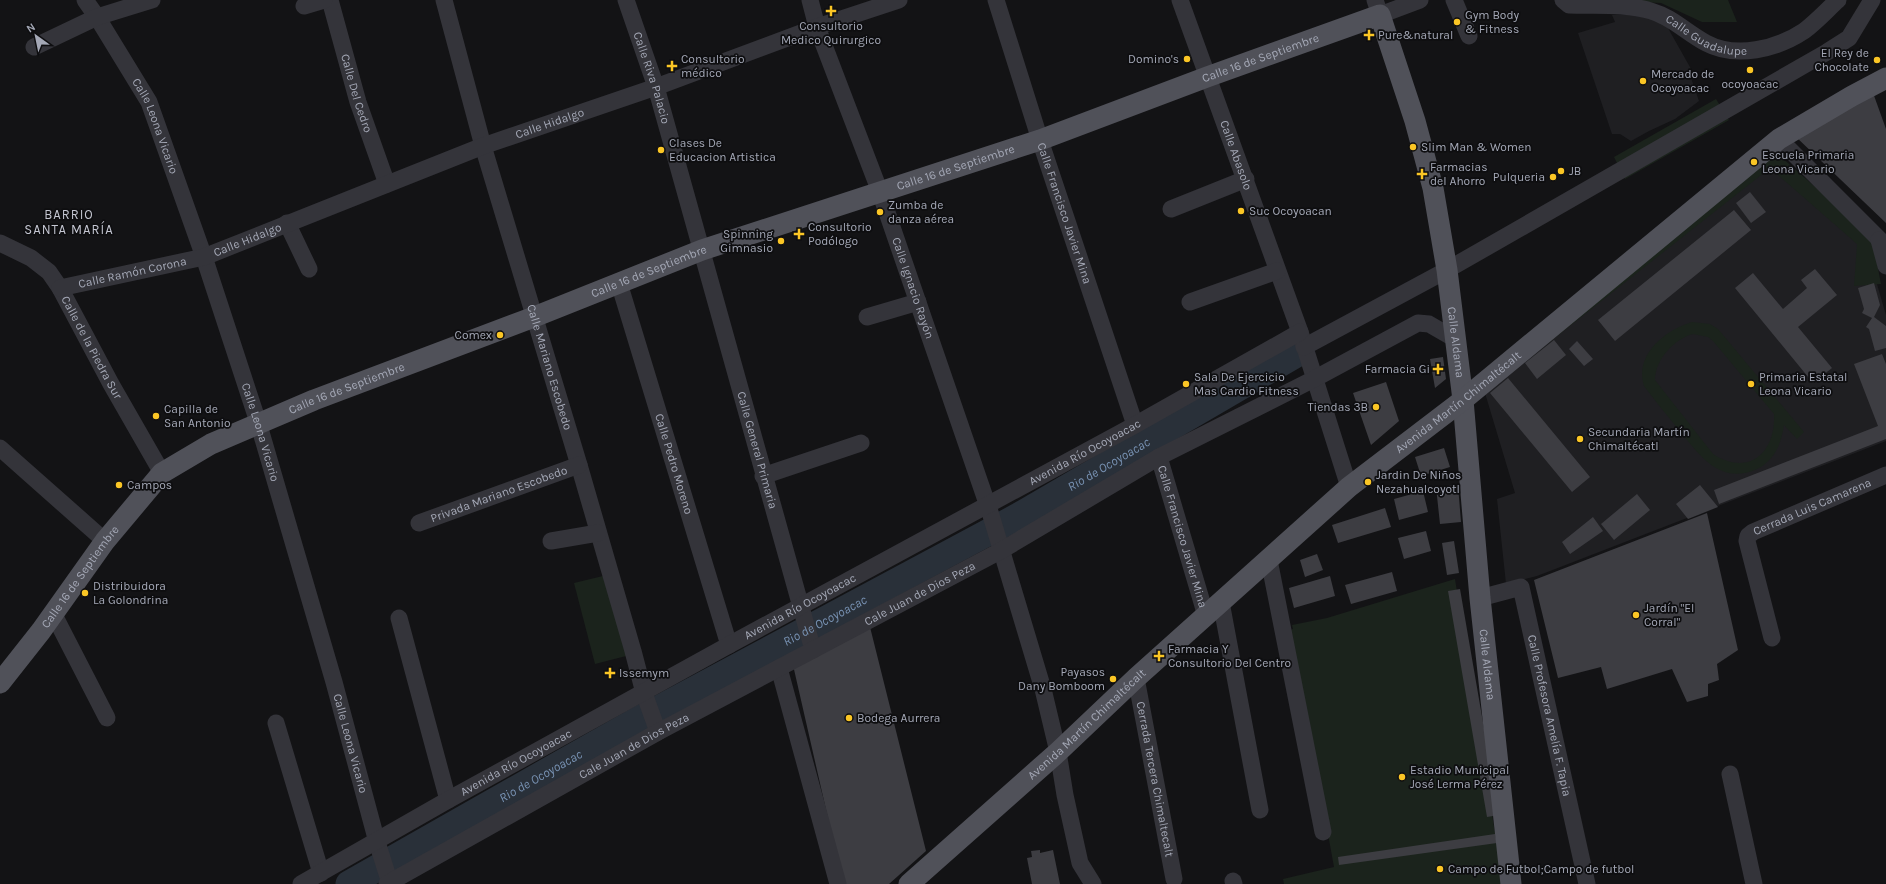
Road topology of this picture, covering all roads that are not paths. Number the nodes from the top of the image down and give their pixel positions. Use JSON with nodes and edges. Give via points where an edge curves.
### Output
{"nodes":[{"id":1,"x":84,"y":0,"type":"edge"},
{"id":2,"x":152,"y":0,"type":"edge"},
{"id":3,"x":324,"y":0,"type":"edge"},
{"id":4,"x":330,"y":0,"type":"edge"},
{"id":5,"x":444,"y":0,"type":"edge"},
{"id":6,"x":626,"y":0,"type":"edge"},
{"id":7,"x":810,"y":0,"type":"edge"},
{"id":8,"x":898,"y":0,"type":"edge"},
{"id":9,"x":996,"y":0,"type":"edge"},
{"id":10,"x":1180,"y":0,"type":"edge"},
{"id":11,"x":1420,"y":0,"type":"edge"},
{"id":12,"x":1454,"y":0,"type":"edge"},
{"id":13,"x":1563,"y":0,"type":"edge"},
{"id":14,"x":1838,"y":0,"type":"edge"},
{"id":15,"x":1872,"y":0,"type":"edge"},
{"id":16,"x":304,"y":6,"type":"dead end"},
{"id":17,"x":859,"y":6,"type":"edge"},
{"id":18,"x":1378,"y":7,"type":"edge"},
{"id":19,"x":97,"y":17,"type":"junction"},
{"id":20,"x":817,"y":27,"type":"junction"},
{"id":21,"x":1469,"y":36,"type":"dead end"},
{"id":22,"x":34,"y":47,"type":"dead end"},
{"id":23,"x":1207,"y":77,"type":"junction"},
{"id":24,"x":1886,"y":78,"type":"edge"},
{"id":25,"x":656,"y":87,"type":"junction"},
{"id":26,"x":1779,"y":139,"type":"junction"},
{"id":27,"x":1040,"y":140,"type":"junction"},
{"id":28,"x":483,"y":146,"type":"junction"},
{"id":29,"x":1246,"y":179,"type":"junction"},
{"id":30,"x":387,"y":184,"type":"junction"},
{"id":31,"x":880,"y":192,"type":"junction"},
{"id":32,"x":1171,"y":209,"type":"dead end"},
{"id":33,"x":287,"y":224,"type":"junction"},
{"id":34,"x":0,"y":243,"type":"edge"},
{"id":35,"x":1883,"y":243,"type":"edge"},
{"id":36,"x":702,"y":250,"type":"junction"},
{"id":37,"x":204,"y":257,"type":"junction"},
{"id":38,"x":1886,"y":266,"type":"edge"},
{"id":39,"x":309,"y":269,"type":"dead end"},
{"id":40,"x":1447,"y":270,"type":"junction"},
{"id":41,"x":1277,"y":271,"type":"junction"},
{"id":42,"x":620,"y":283,"type":"junction"},
{"id":43,"x":60,"y":288,"type":"junction"},
{"id":44,"x":918,"y":302,"type":"junction"},
{"id":45,"x":1190,"y":302,"type":"dead end"},
{"id":46,"x":867,"y":316,"type":"dead end"},
{"id":47,"x":534,"y":317,"type":"junction"},
{"id":48,"x":1455,"y":339,"type":"junction"},
{"id":49,"x":1302,"y":340,"type":"junction"},
{"id":50,"x":1314,"y":379,"type":"junction"},
{"id":51,"x":1463,"y":400,"type":"junction"},
{"id":52,"x":258,"y":422,"type":"junction"},
{"id":53,"x":1135,"y":425,"type":"junction"},
{"id":54,"x":861,"y":443,"type":"dead end"},
{"id":55,"x":0,"y":448,"type":"edge"},
{"id":56,"x":1159,"y":457,"type":"junction"},
{"id":57,"x":579,"y":465,"type":"junction"},
{"id":58,"x":162,"y":473,"type":"junction"},
{"id":59,"x":763,"y":476,"type":"junction"},
{"id":60,"x":1886,"y":476,"type":"edge"},
{"id":61,"x":1349,"y":487,"type":"junction"},
{"id":62,"x":989,"y":508,"type":"junction"},
{"id":63,"x":418,"y":523,"type":"dead end"},
{"id":64,"x":598,"y":533,"type":"junction"},
{"id":65,"x":105,"y":541,"type":"junction"},
{"id":66,"x":551,"y":541,"type":"dead end"},
{"id":67,"x":1002,"y":547,"type":"junction"},
{"id":68,"x":1269,"y":560,"type":"junction"},
{"id":69,"x":1480,"y":598,"type":"junction"},
{"id":70,"x":1221,"y":602,"type":"junction"},
{"id":71,"x":803,"y":611,"type":"junction"},
{"id":72,"x":53,"y":613,"type":"junction"},
{"id":73,"x":1206,"y":616,"type":"junction"},
{"id":74,"x":399,"y":618,"type":"dead end"},
{"id":75,"x":1772,"y":638,"type":"dead end"},
{"id":76,"x":729,"y":645,"type":"junction"},
{"id":77,"x":812,"y":647,"type":"junction"},
{"id":78,"x":779,"y":668,"type":"junction"},
{"id":79,"x":1136,"y":678,"type":"junction"},
{"id":80,"x":0,"y":683,"type":"edge"},
{"id":81,"x":645,"y":697,"type":"junction"},
{"id":82,"x":107,"y":718,"type":"dead end"},
{"id":83,"x":276,"y":723,"type":"dead end"},
{"id":84,"x":657,"y":729,"type":"junction"},
{"id":85,"x":1058,"y":752,"type":"junction"},
{"id":86,"x":1730,"y":774,"type":"dead end"},
{"id":87,"x":448,"y":800,"type":"junction"},
{"id":88,"x":1260,"y":810,"type":"dead end"},
{"id":89,"x":1323,"y":832,"type":"dead end"},
{"id":90,"x":378,"y":845,"type":"junction"},
{"id":91,"x":321,"y":873,"type":"junction"},
{"id":92,"x":1174,"y":880,"type":"dead end"},
{"id":93,"x":388,"y":881,"type":"edge"},
{"id":94,"x":301,"y":884,"type":"edge"},
{"id":95,"x":838,"y":884,"type":"edge"},
{"id":96,"x":909,"y":884,"type":"edge"},
{"id":97,"x":1092,"y":884,"type":"edge"},
{"id":98,"x":1511,"y":884,"type":"edge"},
{"id":99,"x":1586,"y":884,"type":"edge"},
{"id":100,"x":1754,"y":884,"type":"edge"}],
"edges":[{"from":1,"to":19,"type":"street","name":"Calle Leona Vicario"},
{"from":2,"to":19,"type":"street"},
{"from":3,"to":16,"type":"street"},
{"from":4,"to":30,"type":"street","name":"Calle Del Cedro","via":[[358,102]]},
{"from":5,"to":28,"type":"street","name":"Calle Mariano Escobedo"},
{"from":6,"to":25,"type":"street","name":"Calle Riva Palacio"},
{"from":7,"to":20,"type":"street","name":"Calle Ignacio Rayón"},
{"from":8,"to":17,"type":"street","name":"Calle Hidalgo"},
{"from":9,"to":27,"type":"street","name":"Calle Francisco Javier Mina"},
{"from":10,"to":23,"type":"street","name":"Calle Abasolo"},
{"from":11,"to":18,"type":"street","name":"Calle 16 de Septiembre"},
{"from":12,"to":21,"type":"street"},
{"from":13,"to":14,"type":"street","name":"Calle Guadalupe","via":[[1569,5],[1626,6],[1651,10],[1667,17],[1705,43],[1721,50],[1736,52],[1779,43],[1804,31]]},
{"from":15,"to":40,"type":"street","name":"Avenida Río Ocoyoacac","via":[[1849,38],[1827,52]]},
{"from":17,"to":20,"type":"street","name":"Calle Hidalgo"},
{"from":18,"to":23,"type":"main road","name":"Calle 16 de Septiembre"},
{"from":18,"to":40,"type":"main road","name":"Calle Aldama","via":[[1415,121],[1433,188]]},
{"from":19,"to":22,"type":"street"},
{"from":19,"to":37,"type":"street","name":"Calle Leona Vicario","via":[[149,102]]},
{"from":20,"to":25,"type":"street","name":"Calle Hidalgo"},
{"from":20,"to":31,"type":"street","name":"Calle Ignacio Rayón"},
{"from":23,"to":27,"type":"main road","name":"Calle 16 de Septiembre"},
{"from":23,"to":29,"type":"street","name":"Calle Abasolo"},
{"from":24,"to":26,"type":"main road","name":"Avenida Martín Chimaltécalt"},
{"from":25,"to":28,"type":"street","name":"Calle Hidalgo"},
{"from":25,"to":36,"type":"street","name":"Calle Riva Palacio"},
{"from":26,"to":35,"type":"street"},
{"from":26,"to":51,"type":"main road","name":"Avenida Martín Chimaltécalt"},
{"from":27,"to":31,"type":"main road","name":"Calle 16 de Septiembre"},
{"from":27,"to":53,"type":"street","name":"Calle Francisco Javier Mina"},
{"from":28,"to":30,"type":"street","name":"Calle Hidalgo"},
{"from":28,"to":47,"type":"street","name":"Calle Mariano Escobedo"},
{"from":29,"to":32,"type":"street"},
{"from":29,"to":41,"type":"street","name":"Calle Abasolo"},
{"from":30,"to":33,"type":"street","name":"Calle Hidalgo"},
{"from":31,"to":36,"type":"main road","name":"Calle 16 de Septiembre"},
{"from":31,"to":44,"type":"street","name":"Calle Ignacio Rayón"},
{"from":33,"to":37,"type":"street","name":"Calle Hidalgo"},
{"from":33,"to":39,"type":"street"},
{"from":34,"to":43,"type":"street","name":"Calle de la Piedra Sur","via":[[41,265]]},
{"from":35,"to":38,"type":"street"},
{"from":36,"to":42,"type":"main road","name":"Calle 16 de Septiembre"},
{"from":36,"to":59,"type":"street","name":"Calle General Primaria"},
{"from":37,"to":43,"type":"street","name":"Calle Ramón Corona"},
{"from":37,"to":52,"type":"street","name":"Calle Leona Vicario"},
{"from":40,"to":48,"type":"main road","name":"Calle Aldama"},
{"from":40,"to":49,"type":"street","name":"Avenida Río Ocoyoacac"},
{"from":41,"to":45,"type":"street"},
{"from":41,"to":49,"type":"street","name":"Calle Abasolo"},
{"from":42,"to":47,"type":"main road","name":"Calle 16 de Septiembre"},
{"from":42,"to":76,"type":"street","name":"Calle Pedro Moreno"},
{"from":43,"to":58,"type":"street","name":"Calle de la Piedra Sur"},
{"from":44,"to":46,"type":"street"},
{"from":44,"to":62,"type":"street","name":"Calle Ignacio Rayón"},
{"from":47,"to":52,"type":"main road","name":"Calle 16 de Septiembre"},
{"from":47,"to":57,"type":"street","name":"Calle Mariano Escobedo"},
{"from":48,"to":50,"type":"street","name":"Cale Juan de Dios Peza","via":[[1429,324],[1418,323]]},
{"from":48,"to":51,"type":"main road","name":"Calle Aldama"},
{"from":49,"to":50,"type":"street","name":"Calle Abasolo"},
{"from":49,"to":53,"type":"street","name":"Avenida Río Ocoyoacac"},
{"from":50,"to":56,"type":"street","name":"Cale Juan de Dios Peza"},
{"from":50,"to":61,"type":"street"},
{"from":51,"to":61,"type":"main road","name":"Avenida Martín Chimaltécalt"},
{"from":51,"to":69,"type":"main road","name":"Calle Aldama"},
{"from":52,"to":58,"type":"main road","name":"Calle 16 de Septiembre","via":[[211,444]]},
{"from":52,"to":90,"type":"street","name":"Calle Leona Vicario","via":[[334,682]]},
{"from":53,"to":62,"type":"street","name":"Avenida Río Ocoyoacac"},
{"from":54,"to":59,"type":"street"},
{"from":55,"to":65,"type":"street"},
{"from":56,"to":67,"type":"street","name":"Cale Juan de Dios Peza"},
{"from":56,"to":73,"type":"street","name":"Calle Francisco Javier Mina"},
{"from":57,"to":63,"type":"street","name":"Privada Mariano Escobedo"},
{"from":57,"to":64,"type":"street","name":"Calle Mariano Escobedo"},
{"from":58,"to":65,"type":"main road","name":"Calle 16 de Septiembre"},
{"from":59,"to":71,"type":"street","name":"Calle General Primaria"},
{"from":60,"to":75,"type":"street","name":"Cerrada Luis Camarena","via":[[1748,536],[1747,541]]},
{"from":61,"to":68,"type":"main road","name":"Avenida Martín Chimaltécalt"},
{"from":62,"to":67,"type":"street","name":"Calle Ignacio Rayón"},
{"from":62,"to":71,"type":"street","name":"Avenida Río Ocoyoacac"},
{"from":64,"to":66,"type":"street"},
{"from":64,"to":81,"type":"street","name":"Calle Mariano Escobedo"},
{"from":65,"to":72,"type":"main road","name":"Calle 16 de Septiembre"},
{"from":67,"to":77,"type":"street","name":"Cale Juan de Dios Peza"},
{"from":67,"to":85,"type":"street","via":[[1043,689]]},
{"from":68,"to":70,"type":"main road","name":"Avenida Martín Chimaltécalt"},
{"from":68,"to":89,"type":"street"},
{"from":69,"to":98,"type":"main road","name":"Calle Aldama"},
{"from":69,"to":99,"type":"street","name":"Calle Profesora Amelía F. Tapia","via":[[1521,587]]},
{"from":70,"to":73,"type":"main road","name":"Avenida Martín Chimaltécalt"},
{"from":70,"to":88,"type":"street"},
{"from":71,"to":76,"type":"street","name":"Avenida Río Ocoyoacac"},
{"from":71,"to":77,"type":"street","name":"Calle General Primaria"},
{"from":72,"to":80,"type":"main road","name":"Calle 16 de Septiembre"},
{"from":72,"to":82,"type":"street"},
{"from":73,"to":79,"type":"main road","name":"Avenida Martín Chimaltécalt"},
{"from":74,"to":87,"type":"street"},
{"from":76,"to":81,"type":"street","name":"Avenida Río Ocoyoacac"},
{"from":77,"to":78,"type":"street","name":"Cale Juan de Dios Peza"},
{"from":78,"to":84,"type":"street","name":"Cale Juan de Dios Peza"},
{"from":78,"to":95,"type":"street"},
{"from":79,"to":85,"type":"main road","name":"Avenida Martín Chimaltécalt"},
{"from":79,"to":92,"type":"street","name":"Cerrada Tercera Chimaltecalt"},
{"from":81,"to":84,"type":"street","name":"Calle Mariano Escobedo"},
{"from":81,"to":87,"type":"street","name":"Avenida Río Ocoyoacac"},
{"from":83,"to":91,"type":"street"},
{"from":84,"to":93,"type":"street","name":"Cale Juan de Dios Peza"},
{"from":85,"to":96,"type":"main road","name":"Avenida Martín Chimaltécalt"},
{"from":85,"to":97,"type":"street","via":[[1064,795],[1080,863]]},
{"from":86,"to":100,"type":"street"},
{"from":87,"to":90,"type":"street","name":"Avenida Río Ocoyoacac"},
{"from":90,"to":91,"type":"street","name":"Avenida Río Ocoyoacac"},
{"from":90,"to":93,"type":"street","name":"Calle Leona Vicario"},
{"from":91,"to":94,"type":"street","name":"Avenida Río Ocoyoacac"}]}
